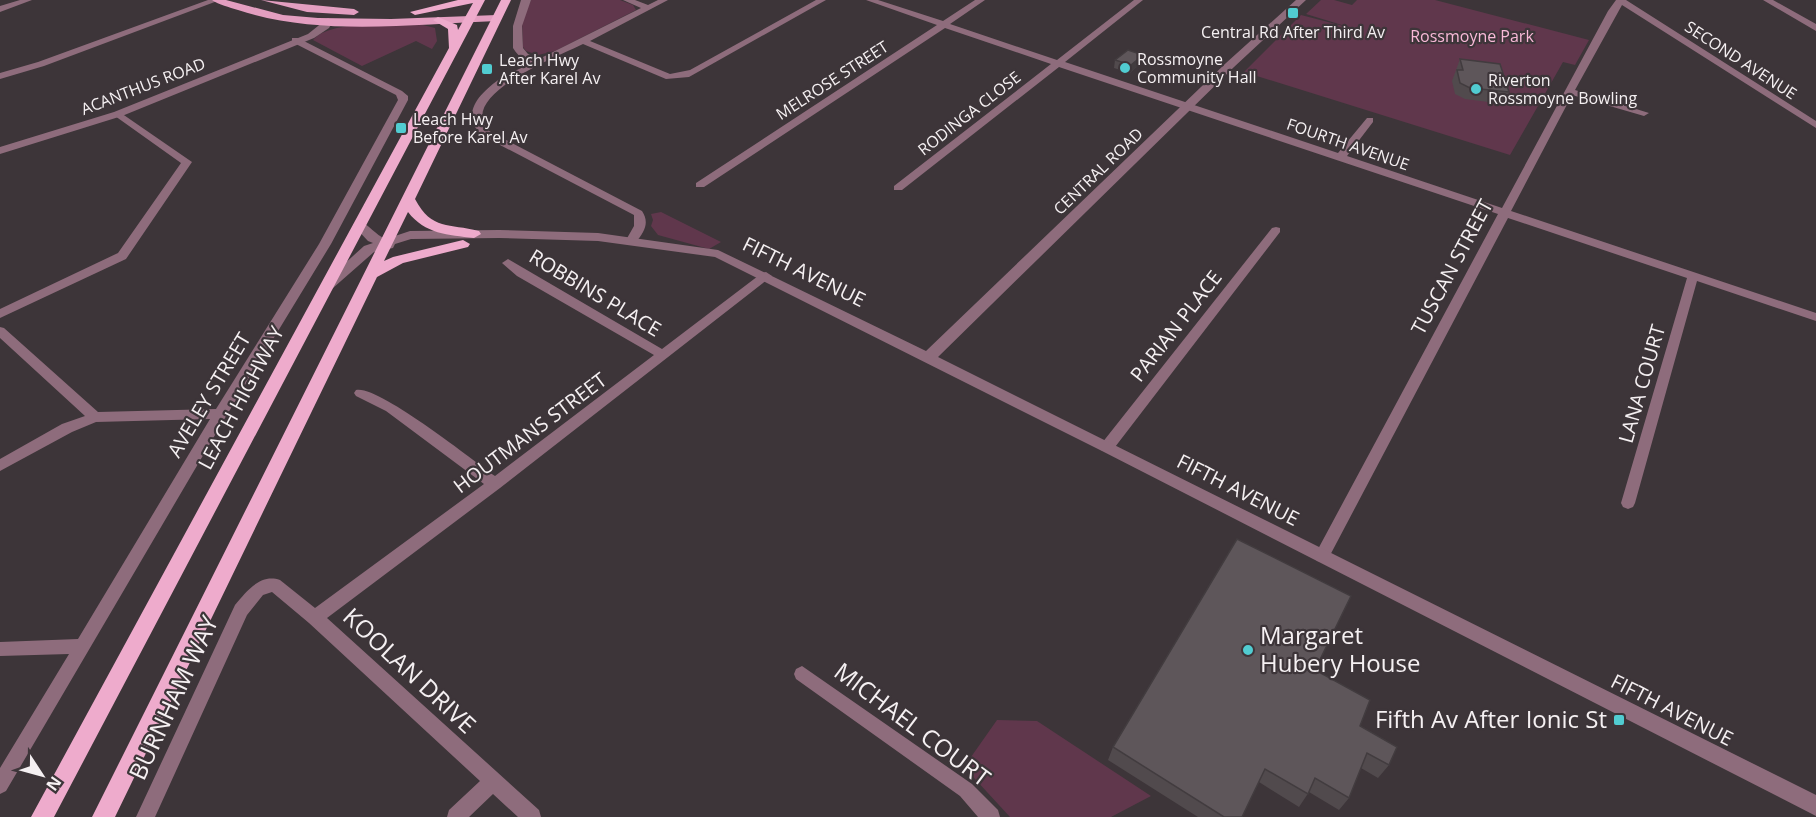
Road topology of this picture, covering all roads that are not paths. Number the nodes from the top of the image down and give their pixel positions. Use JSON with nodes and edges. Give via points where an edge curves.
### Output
{"nodes":[{"id":1,"x":28,"y":0,"type":"edge"},
{"id":2,"x":216,"y":0,"type":"edge"},
{"id":3,"x":266,"y":0,"type":"edge"},
{"id":4,"x":480,"y":0,"type":"edge"},
{"id":5,"x":506,"y":0,"type":"edge"},
{"id":6,"x":526,"y":0,"type":"edge"},
{"id":7,"x":627,"y":0,"type":"edge"},
{"id":8,"x":664,"y":0,"type":"edge"},
{"id":9,"x":822,"y":0,"type":"edge"},
{"id":10,"x":870,"y":0,"type":"edge"},
{"id":11,"x":981,"y":0,"type":"edge"},
{"id":12,"x":1139,"y":0,"type":"edge"},
{"id":13,"x":1301,"y":0,"type":"edge"},
{"id":14,"x":1621,"y":0,"type":"edge"},
{"id":15,"x":1767,"y":0,"type":"edge"},
{"id":16,"x":1293,"y":4,"type":"edge"},
{"id":17,"x":648,"y":8,"type":"junction"},
{"id":18,"x":0,"y":9,"type":"edge"},
{"id":19,"x":319,"y":10,"type":"junction"},
{"id":20,"x":472,"y":10,"type":"edge"},
{"id":21,"x":361,"y":12,"type":"junction"},
{"id":22,"x":415,"y":12,"type":"joint"},
{"id":23,"x":499,"y":14,"type":"junction"},
{"id":24,"x":438,"y":20,"type":"junction"},
{"id":25,"x":328,"y":21,"type":"junction"},
{"id":26,"x":943,"y":25,"type":"junction"},
{"id":27,"x":1816,"y":28,"type":"edge"},
{"id":28,"x":295,"y":40,"type":"junction"},
{"id":29,"x":583,"y":41,"type":"junction"},
{"id":30,"x":454,"y":46,"type":"junction"},
{"id":31,"x":539,"y":63,"type":"junction"},
{"id":32,"x":1058,"y":63,"type":"junction"},
{"id":33,"x":0,"y":76,"type":"edge"},
{"id":34,"x":1568,"y":91,"type":"junction"},
{"id":35,"x":1188,"y":106,"type":"junction"},
{"id":36,"x":1644,"y":112,"type":"dead end"},
{"id":37,"x":118,"y":114,"type":"junction"},
{"id":38,"x":1370,"y":120,"type":"dead end"},
{"id":39,"x":1816,"y":125,"type":"edge"},
{"id":40,"x":0,"y":151,"type":"edge"},
{"id":41,"x":1340,"y":158,"type":"junction"},
{"id":42,"x":700,"y":184,"type":"dead end"},
{"id":43,"x":898,"y":188,"type":"dead end"},
{"id":44,"x":408,"y":199,"type":"junction"},
{"id":45,"x":1503,"y":212,"type":"junction"},
{"id":46,"x":359,"y":225,"type":"junction"},
{"id":47,"x":1276,"y":230,"type":"dead end"},
{"id":48,"x":469,"y":239,"type":"junction"},
{"id":49,"x":632,"y":240,"type":"junction"},
{"id":50,"x":386,"y":245,"type":"junction"},
{"id":51,"x":508,"y":263,"type":"dead end"},
{"id":52,"x":373,"y":273,"type":"junction"},
{"id":53,"x":766,"y":276,"type":"junction"},
{"id":54,"x":1693,"y":276,"type":"junction"},
{"id":55,"x":328,"y":285,"type":"junction"},
{"id":56,"x":0,"y":314,"type":"edge"},
{"id":57,"x":1816,"y":317,"type":"edge"},
{"id":58,"x":0,"y":331,"type":"edge"},
{"id":59,"x":663,"y":355,"type":"junction"},
{"id":60,"x":930,"y":357,"type":"junction"},
{"id":61,"x":361,"y":393,"type":"dead end"},
{"id":62,"x":220,"y":414,"type":"junction"},
{"id":63,"x":94,"y":417,"type":"junction"},
{"id":64,"x":1107,"y":447,"type":"junction"},
{"id":65,"x":0,"y":466,"type":"edge"},
{"id":66,"x":495,"y":484,"type":"junction"},
{"id":67,"x":1628,"y":503,"type":"dead end"},
{"id":68,"x":1322,"y":556,"type":"junction"},
{"id":69,"x":248,"y":599,"type":"joint"},
{"id":70,"x":315,"y":618,"type":"junction"},
{"id":71,"x":82,"y":645,"type":"junction"},
{"id":72,"x":0,"y":649,"type":"edge"},
{"id":73,"x":802,"y":674,"type":"dead end"},
{"id":74,"x":493,"y":781,"type":"junction"},
{"id":75,"x":0,"y":785,"type":"edge"},
{"id":76,"x":1816,"y":806,"type":"edge"},
{"id":77,"x":42,"y":817,"type":"edge"},
{"id":78,"x":104,"y":817,"type":"edge"},
{"id":79,"x":145,"y":817,"type":"edge"},
{"id":80,"x":456,"y":817,"type":"edge"},
{"id":81,"x":531,"y":817,"type":"edge"},
{"id":82,"x":991,"y":817,"type":"edge"}],
"edges":[{"from":1,"to":18,"type":"street"},
{"from":2,"to":25,"type":"main road","via":[[258,14]]},
{"from":2,"to":33,"type":"street"},
{"from":3,"to":19,"type":"main road"},
{"from":4,"to":20,"type":"highway","name":"LEACH HIGHWAY"},
{"from":5,"to":23,"type":"highway"},
{"from":6,"to":31,"type":"street","via":[[517,22],[518,49]]},
{"from":7,"to":17,"type":"street"},
{"from":8,"to":17,"type":"street"},
{"from":9,"to":29,"type":"street","via":[[693,72],[676,77]]},
{"from":10,"to":26,"type":"street","name":"FOURTH AVENUE"},
{"from":11,"to":26,"type":"street","name":"MELROSE STREET"},
{"from":12,"to":32,"type":"street","name":"RODINGA CLOSE"},
{"from":13,"to":16,"type":"street","name":"CENTRAL ROAD"},
{"from":14,"to":34,"type":"street","name":"TUSCAN STREET"},
{"from":14,"to":39,"type":"street","name":"SECOND AVENUE"},
{"from":15,"to":27,"type":"street"},
{"from":16,"to":35,"type":"street","name":"CENTRAL ROAD"},
{"from":17,"to":29,"type":"street"},
{"from":19,"to":21,"type":"main road"},
{"from":19,"to":25,"type":"main road","via":[[328,16]]},
{"from":20,"to":22,"type":"highway"},
{"from":20,"to":23,"type":"main road"},
{"from":20,"to":24,"type":"main road"},
{"from":20,"to":30,"type":"highway","name":"LEACH HIGHWAY"},
{"from":21,"to":22,"type":"main road"},
{"from":21,"to":25,"type":"main road"},
{"from":23,"to":44,"type":"highway"},
{"from":24,"to":25,"type":"main road"},
{"from":24,"to":30,"type":"highway","via":[[453,27]]},
{"from":25,"to":28,"type":"street","name":"ACANTHUS ROAD","via":[[311,36]]},
{"from":26,"to":32,"type":"street","name":"FOURTH AVENUE"},
{"from":26,"to":42,"type":"street","name":"MELROSE STREET"},
{"from":28,"to":37,"type":"street","name":"ACANTHUS ROAD"},
{"from":28,"to":62,"type":"street","name":"AVELEY STREET","via":[[399,93],[403,100],[325,244]]},
{"from":29,"to":31,"type":"street"},
{"from":30,"to":46,"type":"highway","name":"LEACH HIGHWAY"},
{"from":31,"to":49,"type":"street","via":[[504,80],[488,93],[475,118],[476,125],[638,213],[641,221]]},
{"from":32,"to":35,"type":"street","name":"FOURTH AVENUE"},
{"from":32,"to":43,"type":"street","name":"RODINGA CLOSE"},
{"from":34,"to":36,"type":"street"},
{"from":34,"to":45,"type":"street","name":"TUSCAN STREET"},
{"from":35,"to":41,"type":"street","name":"FOURTH AVENUE"},
{"from":35,"to":60,"type":"street","name":"CENTRAL ROAD"},
{"from":37,"to":40,"type":"street","name":"ACANTHUS ROAD"},
{"from":37,"to":56,"type":"street","via":[[187,162],[122,256]]},
{"from":38,"to":41,"type":"street"},
{"from":41,"to":45,"type":"street","name":"FOURTH AVENUE"},
{"from":44,"to":48,"type":"highway","via":[[415,214],[434,229]]},
{"from":44,"to":50,"type":"highway"},
{"from":45,"to":54,"type":"street","name":"FOURTH AVENUE"},
{"from":45,"to":68,"type":"street","name":"TUSCAN STREET"},
{"from":46,"to":50,"type":"street"},
{"from":46,"to":55,"type":"highway","name":"LEACH HIGHWAY"},
{"from":47,"to":64,"type":"street","name":"PARIAN PLACE"},
{"from":48,"to":49,"type":"street","name":"FIFTH AVENUE"},
{"from":48,"to":50,"type":"street","name":"FIFTH AVENUE","via":[[410,235]]},
{"from":48,"to":52,"type":"highway","via":[[398,260]]},
{"from":49,"to":53,"type":"street","name":"FIFTH AVENUE","via":[[718,254]]},
{"from":50,"to":52,"type":"highway"},
{"from":50,"to":55,"type":"street","name":"FIFTH AVENUE","via":[[369,249]]},
{"from":51,"to":59,"type":"street","name":"ROBBINS PLACE"},
{"from":52,"to":78,"type":"highway"},
{"from":53,"to":59,"type":"street","name":"HOUTMANS STREET"},
{"from":53,"to":60,"type":"street","name":"FIFTH AVENUE"},
{"from":54,"to":57,"type":"street","name":"FOURTH AVENUE"},
{"from":54,"to":67,"type":"street","name":"LANA COURT"},
{"from":55,"to":77,"type":"highway","name":"LEACH HIGHWAY"},
{"from":58,"to":63,"type":"street"},
{"from":59,"to":66,"type":"street","name":"HOUTMANS STREET"},
{"from":60,"to":64,"type":"street","name":"FIFTH AVENUE"},
{"from":61,"to":66,"type":"street","via":[[391,408]]},
{"from":62,"to":63,"type":"street"},
{"from":62,"to":71,"type":"street","name":"AVELEY STREET"},
{"from":63,"to":65,"type":"street"},
{"from":64,"to":68,"type":"street","name":"FIFTH AVENUE"},
{"from":66,"to":70,"type":"street","name":"HOUTMANS STREET"},
{"from":68,"to":76,"type":"street","name":"FIFTH AVENUE"},
{"from":69,"to":70,"type":"street","name":"KOOLAN DRIVE","via":[[258,589],[274,585]]},
{"from":69,"to":79,"type":"street","name":"BURNHAM WAY"},
{"from":70,"to":74,"type":"street","name":"KOOLAN DRIVE"},
{"from":71,"to":72,"type":"street"},
{"from":71,"to":75,"type":"street","name":"AVELEY STREET"},
{"from":73,"to":82,"type":"street","name":"MICHAEL COURT","via":[[966,790]]},
{"from":74,"to":80,"type":"street"},
{"from":74,"to":81,"type":"street","name":"KOOLAN DRIVE"}]}
